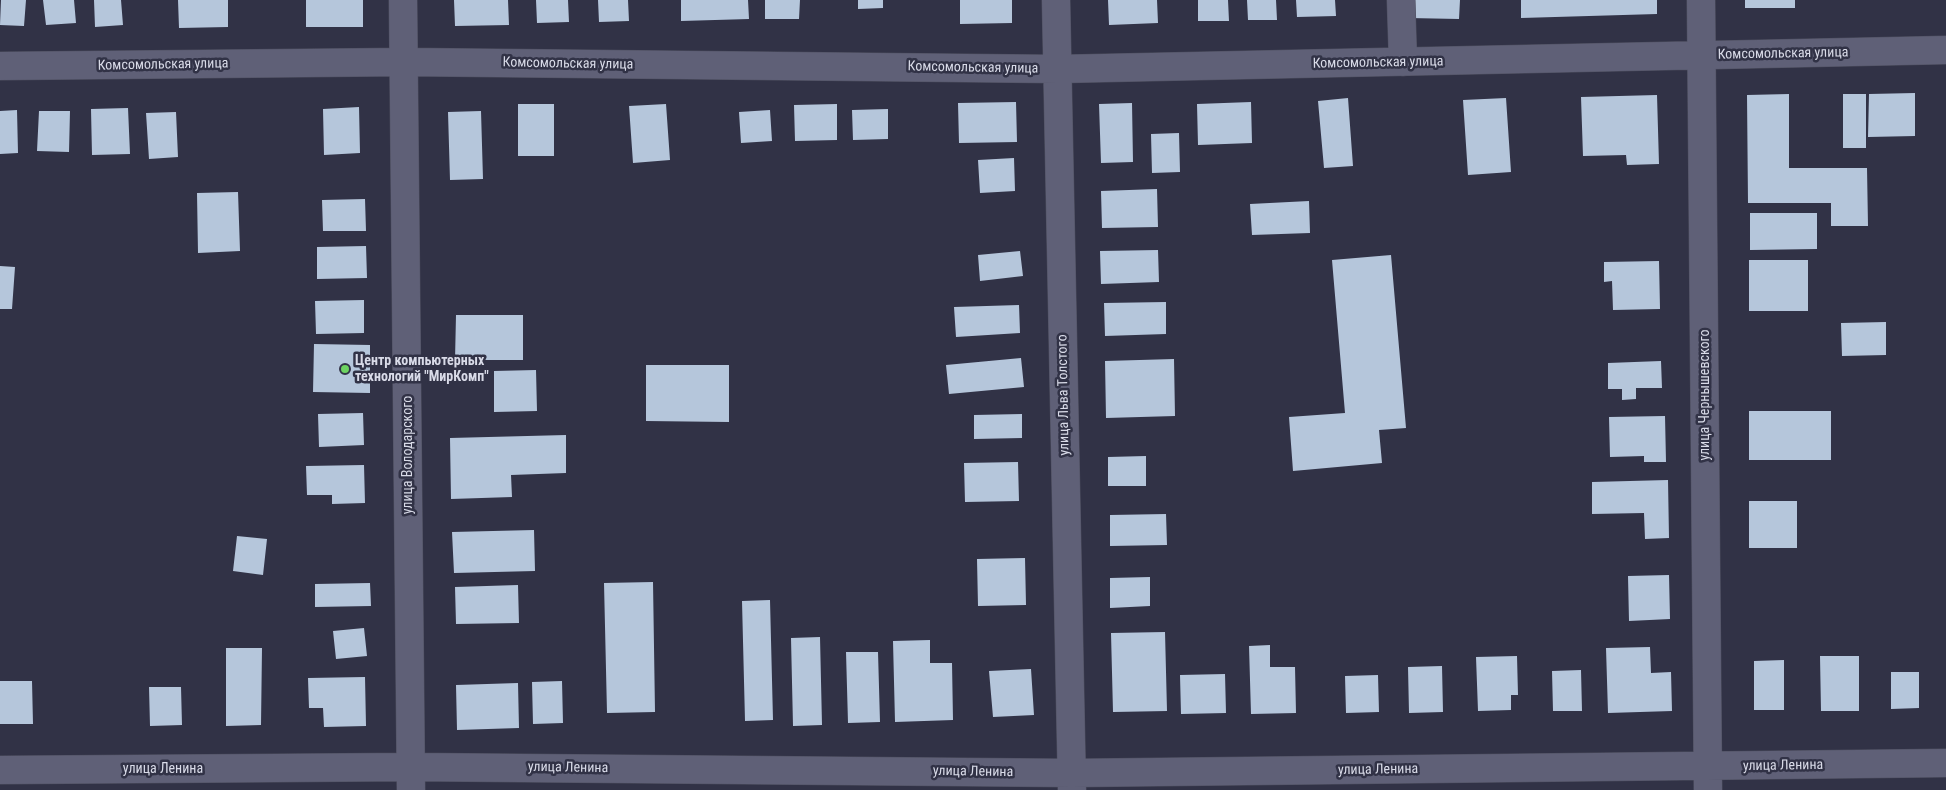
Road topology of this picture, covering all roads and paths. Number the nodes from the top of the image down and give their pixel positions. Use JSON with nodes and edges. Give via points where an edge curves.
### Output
{"nodes":[{"id":1,"x":403,"y":0,"type":"edge"},
{"id":2,"x":1056,"y":0,"type":"edge"},
{"id":3,"x":1401,"y":0,"type":"edge"},
{"id":4,"x":1701,"y":0,"type":"edge"},
{"id":5,"x":1946,"y":50,"type":"edge"},
{"id":6,"x":1702,"y":56,"type":"junction"},
{"id":7,"x":405,"y":62,"type":"junction"},
{"id":8,"x":1403,"y":62,"type":"junction"},
{"id":9,"x":0,"y":66,"type":"edge"},
{"id":10,"x":1058,"y":69,"type":"junction"},
{"id":11,"x":1946,"y":764,"type":"edge"},
{"id":12,"x":0,"y":770,"type":"edge"},
{"id":13,"x":411,"y":778,"type":"edge"},
{"id":14,"x":1708,"y":778,"type":"edge"},
{"id":15,"x":1072,"y":781,"type":"edge"}],
"edges":[{"from":1,"to":7,"type":"street","name":"улица Володарского"},
{"from":2,"to":10,"type":"street","name":"улица Льва Толстого"},
{"from":3,"to":8,"type":"street"},
{"from":4,"to":6,"type":"street","name":"улица Чернышевского"},
{"from":5,"to":6,"type":"street","name":"Комсомольская улица"},
{"from":6,"to":8,"type":"street","name":"Комсомольская улица"},
{"from":6,"to":14,"type":"street","name":"улица Чернышевского"},
{"from":7,"to":9,"type":"street","name":"Комсомольская улица"},
{"from":7,"to":10,"type":"street","name":"Комсомольская улица"},
{"from":7,"to":13,"type":"street","name":"улица Володарского"},
{"from":8,"to":10,"type":"street","name":"Комсомольская улица"},
{"from":10,"to":15,"type":"street","name":"улица Льва Толстого"},
{"from":11,"to":14,"type":"street","name":"улица Ленина"},
{"from":12,"to":13,"type":"street","name":"улица Ленина"},
{"from":13,"to":15,"type":"street","name":"улица Ленина"},
{"from":14,"to":15,"type":"street","name":"улица Ленина"}]}
